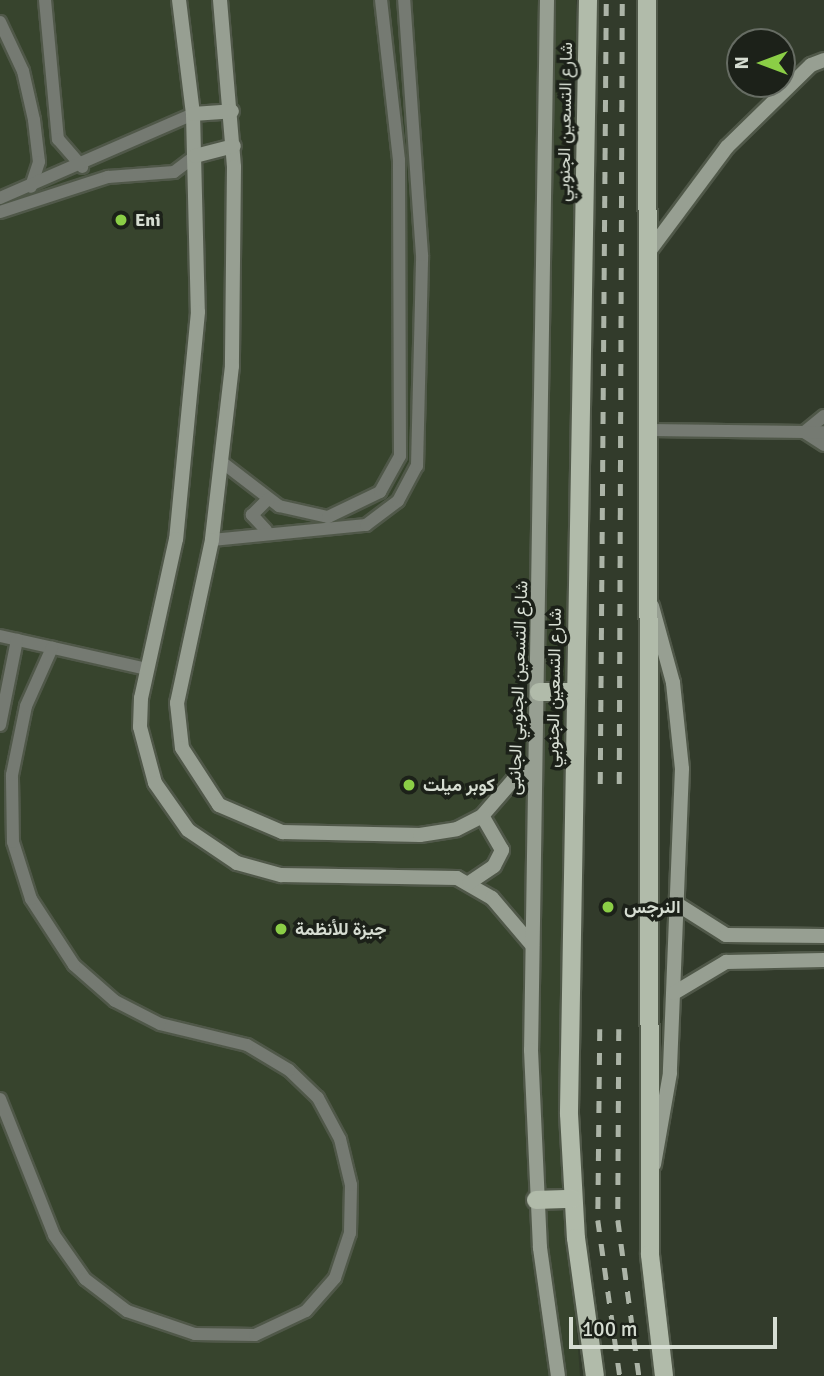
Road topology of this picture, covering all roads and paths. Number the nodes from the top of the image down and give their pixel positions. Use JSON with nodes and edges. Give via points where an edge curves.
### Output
{"nodes":[{"id":1,"x":45,"y":0,"type":"edge"},
{"id":2,"x":178,"y":0,"type":"edge"},
{"id":3,"x":220,"y":0,"type":"edge"},
{"id":4,"x":381,"y":0,"type":"edge"},
{"id":5,"x":404,"y":0,"type":"edge"},
{"id":6,"x":547,"y":0,"type":"edge"},
{"id":7,"x":588,"y":0,"type":"edge"},
{"id":8,"x":647,"y":0,"type":"edge"},
{"id":9,"x":0,"y":22,"type":"edge"},
{"id":10,"x":824,"y":54,"type":"edge"},
{"id":11,"x":818,"y":63,"type":"edge"},
{"id":12,"x":232,"y":111,"type":"junction"},
{"id":13,"x":415,"y":113,"type":"junction"},
{"id":14,"x":193,"y":114,"type":"junction"},
{"id":15,"x":395,"y":114,"type":"junction"},
{"id":16,"x":233,"y":146,"type":"junction"},
{"id":17,"x":195,"y":156,"type":"junction"},
{"id":18,"x":82,"y":167,"type":"junction"},
{"id":19,"x":31,"y":187,"type":"junction"},
{"id":20,"x":0,"y":198,"type":"edge"},
{"id":21,"x":0,"y":212,"type":"edge"},
{"id":22,"x":649,"y":253,"type":"junction"},
{"id":23,"x":824,"y":416,"type":"edge"},
{"id":24,"x":650,"y":430,"type":"junction"},
{"id":25,"x":804,"y":432,"type":"junction"},
{"id":26,"x":824,"y":432,"type":"edge"},
{"id":27,"x":824,"y":445,"type":"edge"},
{"id":28,"x":223,"y":463,"type":"junction"},
{"id":29,"x":268,"y":499,"type":"junction"},
{"id":30,"x":266,"y":530,"type":"junction"},
{"id":31,"x":212,"y":540,"type":"junction"},
{"id":32,"x":650,"y":600,"type":"junction"},
{"id":33,"x":0,"y":636,"type":"edge"},
{"id":34,"x":17,"y":640,"type":"junction"},
{"id":35,"x":52,"y":648,"type":"junction"},
{"id":36,"x":146,"y":669,"type":"junction"},
{"id":37,"x":539,"y":691,"type":"junction"},
{"id":38,"x":575,"y":691,"type":"junction"},
{"id":39,"x":0,"y":725,"type":"edge"},
{"id":40,"x":534,"y":769,"type":"junction"},
{"id":41,"x":482,"y":816,"type":"junction"},
{"id":42,"x":470,"y":883,"type":"junction"},
{"id":43,"x":677,"y":904,"type":"junction"},
{"id":44,"x":824,"y":936,"type":"edge"},
{"id":45,"x":532,"y":945,"type":"junction"},
{"id":46,"x":824,"y":960,"type":"edge"},
{"id":47,"x":674,"y":993,"type":"junction"},
{"id":48,"x":0,"y":1099,"type":"edge"},
{"id":49,"x":650,"y":1180,"type":"junction"},
{"id":50,"x":572,"y":1199,"type":"junction"},
{"id":51,"x":536,"y":1200,"type":"junction"},
{"id":52,"x":558,"y":1376,"type":"edge"},
{"id":53,"x":595,"y":1376,"type":"edge"},
{"id":54,"x":664,"y":1376,"type":"edge"}],
"edges":[{"from":1,"to":18,"type":"street","via":[[58,139]]},
{"from":2,"to":14,"type":"street"},
{"from":3,"to":12,"type":"street"},
{"from":4,"to":15,"type":"street"},
{"from":5,"to":13,"type":"street"},
{"from":6,"to":37,"type":"street","name":"شارع التسعين الجنوبي الجانبى"},
{"from":7,"to":38,"type":"main road","name":"شارع التسعين الجنوبي"},
{"from":8,"to":22,"type":"main road"},
{"from":9,"to":19,"type":"street","via":[[23,71],[34,120],[39,162]]},
{"from":10,"to":11,"type":"street"},
{"from":11,"to":22,"type":"street","via":[[727,147]]},
{"from":12,"to":14,"type":"street"},
{"from":12,"to":16,"type":"street"},
{"from":13,"to":15,"type":"street"},
{"from":13,"to":30,"type":"street","via":[[422,343],[417,466],[398,501],[366,525],[328,533]]},
{"from":14,"to":17,"type":"street"},
{"from":14,"to":18,"type":"street"},
{"from":15,"to":29,"type":"street","via":[[400,456],[380,492],[340,514],[303,515]]},
{"from":16,"to":17,"type":"street"},
{"from":16,"to":28,"type":"street","via":[[237,258]]},
{"from":17,"to":21,"type":"street","via":[[174,172],[108,177]]},
{"from":17,"to":36,"type":"street","via":[[198,312],[188,447]]},
{"from":18,"to":19,"type":"street"},
{"from":19,"to":20,"type":"street"},
{"from":22,"to":24,"type":"main road"},
{"from":23,"to":25,"type":"street"},
{"from":24,"to":25,"type":"street"},
{"from":24,"to":32,"type":"main road"},
{"from":25,"to":26,"type":"street"},
{"from":25,"to":27,"type":"street"},
{"from":28,"to":29,"type":"street"},
{"from":28,"to":31,"type":"street"},
{"from":29,"to":30,"type":"street","via":[[255,505],[252,516]]},
{"from":30,"to":31,"type":"street"},
{"from":31,"to":41,"type":"street","via":[[177,702],[182,748],[203,789],[238,818],[282,832],[439,833]]},
{"from":32,"to":43,"type":"street","via":[[667,655],[680,740]]},
{"from":32,"to":49,"type":"main road"},
{"from":33,"to":34,"type":"street"},
{"from":34,"to":35,"type":"street"},
{"from":34,"to":39,"type":"street"},
{"from":35,"to":36,"type":"street"},
{"from":35,"to":48,"type":"street","via":[[26,706],[12,775],[13,842],[32,899],[74,965],[115,1001],[160,1024],[247,1045],[289,1070],[318,1098],[340,1139],[351,1185],[350,1233],[335,1278],[300,1315],[255,1335],[195,1334],[127,1311],[85,1279],[63,1251]]},
{"from":36,"to":42,"type":"street","via":[[140,727],[155,783],[182,823],[211,849],[281,874],[443,877]]},
{"from":37,"to":38,"type":"main road"},
{"from":37,"to":40,"type":"street","name":"شارع التسعين الجنوبي الجانبى"},
{"from":38,"to":50,"type":"main road","name":"شارع التسعين الجنوبي"},
{"from":40,"to":41,"type":"street","via":[[514,779]]},
{"from":40,"to":45,"type":"street","name":"شارع التسعين الجنوبي الجانبى"},
{"from":41,"to":42,"type":"street","via":[[502,850],[494,866]]},
{"from":42,"to":45,"type":"street"},
{"from":43,"to":44,"type":"street","via":[[726,935]]},
{"from":43,"to":47,"type":"street"},
{"from":45,"to":51,"type":"street","name":"شارع التسعين الجنوبي الجانبى"},
{"from":46,"to":47,"type":"street","via":[[726,962]]},
{"from":47,"to":49,"type":"street","via":[[667,1099]]},
{"from":49,"to":54,"type":"main road","via":[[654,1307]]},
{"from":50,"to":51,"type":"main road"},
{"from":50,"to":53,"type":"main road","name":"شارع التسعين الجنوبي"},
{"from":51,"to":52,"type":"street","name":"شارع التسعين الجنوبي الجانبى"}]}
